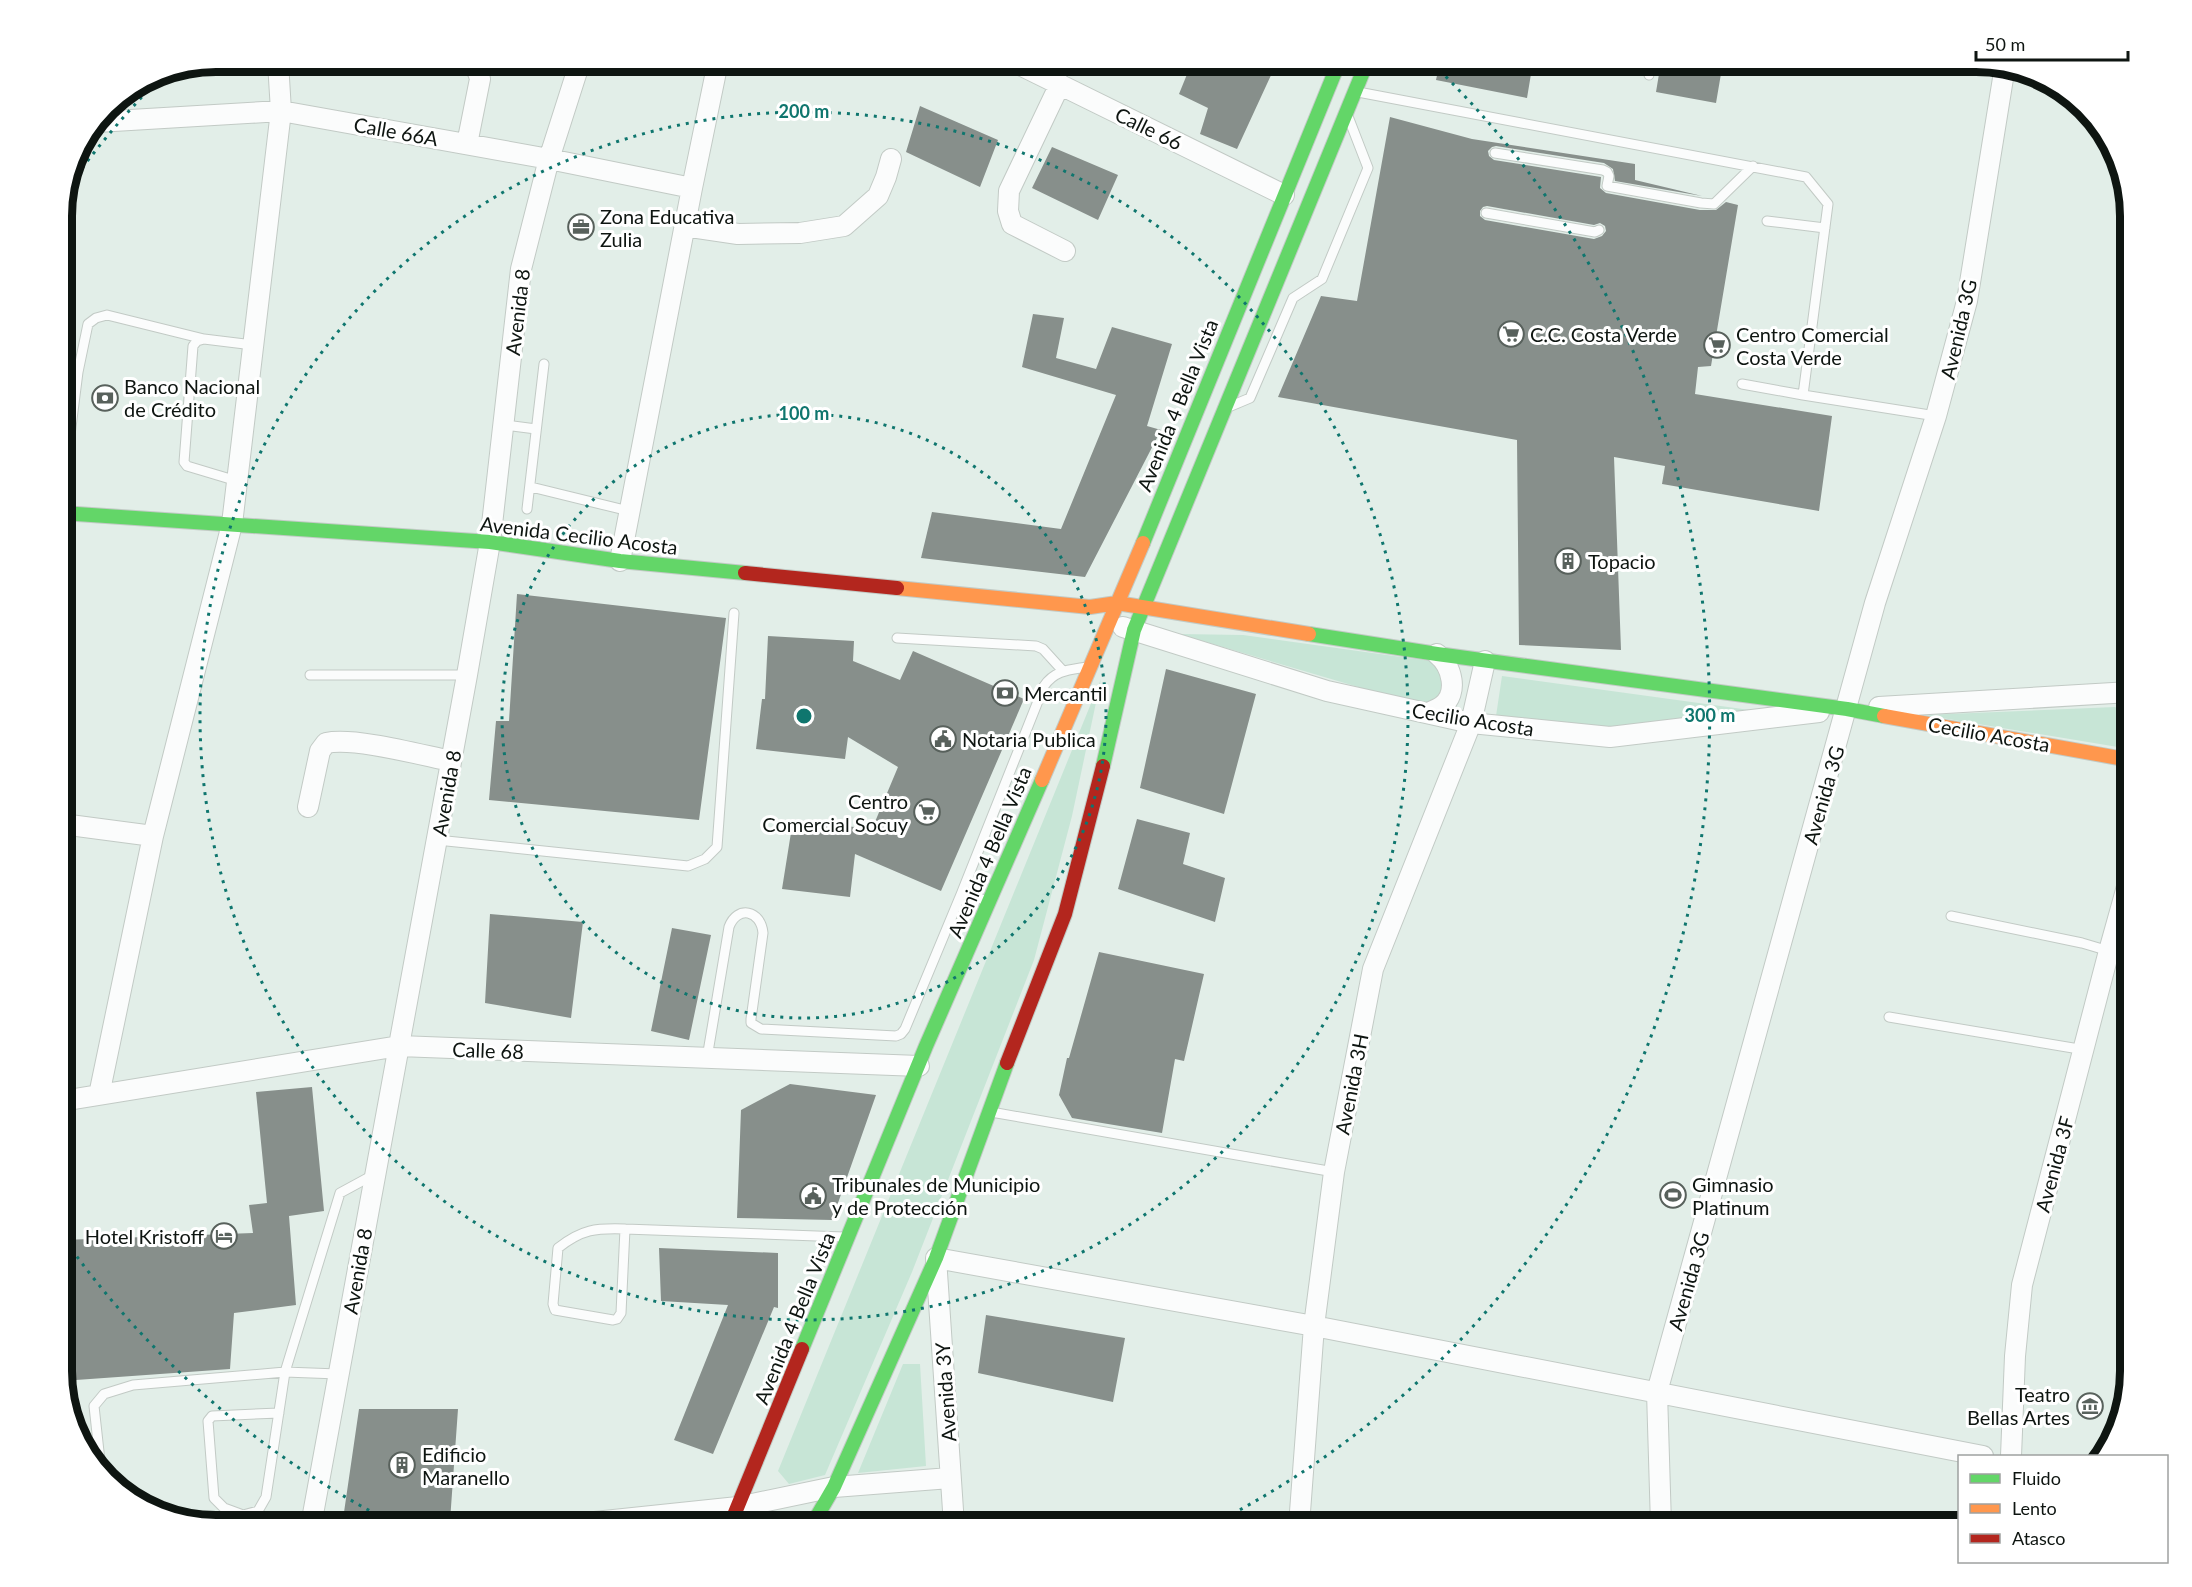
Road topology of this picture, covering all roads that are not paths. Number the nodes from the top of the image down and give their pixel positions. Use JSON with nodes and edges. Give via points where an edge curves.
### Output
{"nodes":[{"id":1,"x":278,"y":72,"type":"edge"},
{"id":2,"x":478,"y":72,"type":"edge"},
{"id":3,"x":577,"y":72,"type":"edge"},
{"id":4,"x":716,"y":72,"type":"edge"},
{"id":5,"x":1035,"y":72,"type":"edge"},
{"id":6,"x":1335,"y":72,"type":"edge"},
{"id":7,"x":1363,"y":72,"type":"edge"},
{"id":8,"x":1649,"y":72,"type":"edge"},
{"id":9,"x":1649,"y":75,"type":"dead end"},
{"id":10,"x":2004,"y":75,"type":"edge"},
{"id":11,"x":1060,"y":84,"type":"junction"},
{"id":12,"x":1356,"y":91,"type":"junction"},
{"id":13,"x":280,"y":111,"type":"junction"},
{"id":14,"x":1347,"y":114,"type":"junction"},
{"id":15,"x":108,"y":121,"type":"edge"},
{"id":16,"x":467,"y":144,"type":"junction"},
{"id":17,"x":1495,"y":153,"type":"dead end"},
{"id":18,"x":549,"y":159,"type":"junction"},
{"id":19,"x":891,"y":159,"type":"dead end"},
{"id":20,"x":1753,"y":166,"type":"junction"},
{"id":21,"x":692,"y":188,"type":"junction"},
{"id":22,"x":1284,"y":195,"type":"junction"},
{"id":23,"x":1486,"y":213,"type":"dead end"},
{"id":24,"x":1767,"y":221,"type":"dead end"},
{"id":25,"x":684,"y":226,"type":"junction"},
{"id":26,"x":1825,"y":228,"type":"junction"},
{"id":27,"x":1599,"y":230,"type":"dead end"},
{"id":28,"x":1065,"y":251,"type":"dead end"},
{"id":29,"x":204,"y":339,"type":"junction"},
{"id":30,"x":253,"y":345,"type":"junction"},
{"id":31,"x":543,"y":364,"type":"dead end"},
{"id":32,"x":1742,"y":384,"type":"dead end"},
{"id":33,"x":1803,"y":395,"type":"junction"},
{"id":34,"x":1226,"y":408,"type":"junction"},
{"id":35,"x":1936,"y":416,"type":"junction"},
{"id":36,"x":72,"y":419,"type":"edge"},
{"id":37,"x":505,"y":425,"type":"junction"},
{"id":38,"x":536,"y":429,"type":"junction"},
{"id":39,"x":237,"y":481,"type":"junction"},
{"id":40,"x":531,"y":487,"type":"junction"},
{"id":41,"x":527,"y":509,"type":"dead end"},
{"id":42,"x":629,"y":511,"type":"junction"},
{"id":43,"x":72,"y":514,"type":"edge"},
{"id":44,"x":232,"y":524,"type":"junction"},
{"id":45,"x":490,"y":542,"type":"junction"},
{"id":46,"x":620,"y":561,"type":"junction"},
{"id":47,"x":1117,"y":603,"type":"junction"},
{"id":48,"x":1090,"y":607,"type":"junction"},
{"id":49,"x":1144,"y":607,"type":"junction"},
{"id":50,"x":734,"y":613,"type":"dead end"},
{"id":51,"x":1110,"y":622,"type":"junction"},
{"id":52,"x":1134,"y":630,"type":"junction"},
{"id":53,"x":897,"y":638,"type":"dead end"},
{"id":54,"x":1437,"y":654,"type":"junction"},
{"id":55,"x":1485,"y":661,"type":"junction"},
{"id":56,"x":1091,"y":666,"type":"junction"},
{"id":57,"x":1064,"y":671,"type":"junction"},
{"id":58,"x":310,"y":675,"type":"dead end"},
{"id":59,"x":467,"y":675,"type":"junction"},
{"id":60,"x":2120,"y":693,"type":"edge"},
{"id":61,"x":1847,"y":709,"type":"junction"},
{"id":62,"x":1428,"y":713,"type":"junction"},
{"id":63,"x":1471,"y":723,"type":"junction"},
{"id":64,"x":2120,"y":758,"type":"edge"},
{"id":65,"x":451,"y":762,"type":"junction"},
{"id":66,"x":308,"y":807,"type":"dead end"},
{"id":67,"x":72,"y":825,"type":"edge"},
{"id":68,"x":153,"y":836,"type":"junction"},
{"id":69,"x":437,"y":840,"type":"junction"},
{"id":70,"x":962,"y":892,"type":"junction"},
{"id":71,"x":989,"y":902,"type":"junction"},
{"id":72,"x":2120,"y":912,"type":"edge"},
{"id":73,"x":1951,"y":916,"type":"dead end"},
{"id":74,"x":2109,"y":951,"type":"junction"},
{"id":75,"x":1889,"y":1017,"type":"dead end"},
{"id":76,"x":399,"y":1046,"type":"junction"},
{"id":77,"x":2085,"y":1050,"type":"junction"},
{"id":78,"x":707,"y":1058,"type":"junction"},
{"id":79,"x":919,"y":1066,"type":"junction"},
{"id":80,"x":99,"y":1095,"type":"junction"},
{"id":81,"x":72,"y":1099,"type":"edge"},
{"id":82,"x":988,"y":1111,"type":"junction"},
{"id":83,"x":1334,"y":1172,"type":"junction"},
{"id":84,"x":375,"y":1174,"type":"junction"},
{"id":85,"x":625,"y":1229,"type":"junction"},
{"id":86,"x":848,"y":1238,"type":"junction"},
{"id":87,"x":936,"y":1258,"type":"junction"},
{"id":88,"x":1314,"y":1326,"type":"junction"},
{"id":89,"x":285,"y":1372,"type":"junction"},
{"id":90,"x":338,"y":1374,"type":"junction"},
{"id":91,"x":1657,"y":1392,"type":"junction"},
{"id":92,"x":279,"y":1413,"type":"junction"},
{"id":93,"x":99,"y":1454,"type":"edge"},
{"id":94,"x":1978,"y":1455,"type":"edge"},
{"id":95,"x":2011,"y":1455,"type":"edge"},
{"id":96,"x":950,"y":1478,"type":"junction"},
{"id":97,"x":834,"y":1487,"type":"junction"},
{"id":98,"x":738,"y":1507,"type":"junction"},
{"id":99,"x":313,"y":1515,"type":"edge"},
{"id":100,"x":666,"y":1515,"type":"edge"},
{"id":101,"x":735,"y":1515,"type":"edge"},
{"id":102,"x":818,"y":1515,"type":"edge"},
{"id":103,"x":953,"y":1515,"type":"edge"},
{"id":104,"x":1300,"y":1515,"type":"edge"},
{"id":105,"x":1660,"y":1515,"type":"edge"}],
"edges":[{"from":1,"to":13,"type":"street"},
{"from":2,"to":16,"type":"street","via":[[480,79]]},
{"from":3,"to":18,"type":"street","name":"Avenida 8"},
{"from":4,"to":21,"type":"street"},
{"from":5,"to":11,"type":"street","name":"Calle 66"},
{"from":6,"to":22,"type":"street","name":"Avenida 4 Bella Vista"},
{"from":7,"to":12,"type":"street"},
{"from":8,"to":9,"type":"lane"},
{"from":10,"to":35,"type":"street","name":"Avenida 3G","via":[[1967,301]]},
{"from":11,"to":22,"type":"street","name":"Calle 66"},
{"from":11,"to":28,"type":"street","via":[[1009,191],[1008,212],[1012,224]]},
{"from":12,"to":14,"type":"street"},
{"from":12,"to":20,"type":"lane"},
{"from":13,"to":15,"type":"street","name":"Calle 66A"},
{"from":13,"to":16,"type":"street","name":"Calle 66A"},
{"from":13,"to":30,"type":"street"},
{"from":14,"to":34,"type":"street"},
{"from":14,"to":34,"type":"lane","via":[[1368,168],[1322,279],[1293,298],[1250,398]]},
{"from":16,"to":18,"type":"street","name":"Calle 66A"},
{"from":17,"to":20,"type":"lane","via":[[1603,170],[1609,176],[1607,186],[1714,204]]},
{"from":18,"to":21,"type":"street","name":"Calle 66A"},
{"from":18,"to":37,"type":"street","name":"Avenida 8","via":[[521,269]]},
{"from":19,"to":25,"type":"street","via":[[878,196],[844,226],[808,232],[738,234]]},
{"from":20,"to":26,"type":"lane","via":[[1806,177],[1828,204]]},
{"from":21,"to":25,"type":"street"},
{"from":22,"to":47,"type":"street","name":"Avenida 4 Bella Vista"},
{"from":23,"to":27,"type":"lane"},
{"from":24,"to":26,"type":"lane"},
{"from":25,"to":42,"type":"street"},
{"from":26,"to":33,"type":"lane"},
{"from":29,"to":30,"type":"lane"},
{"from":29,"to":36,"type":"lane","via":[[107,315],[96,318],[88,324]]},
{"from":29,"to":39,"type":"lane","via":[[193,346],[184,462]]},
{"from":30,"to":39,"type":"street"},
{"from":31,"to":38,"type":"lane"},
{"from":32,"to":33,"type":"lane"},
{"from":33,"to":35,"type":"lane"},
{"from":34,"to":49,"type":"street"},
{"from":35,"to":61,"type":"street","name":"Avenida 3G","via":[[1875,603]]},
{"from":37,"to":38,"type":"lane"},
{"from":37,"to":45,"type":"street","name":"Avenida 8"},
{"from":38,"to":40,"type":"lane"},
{"from":39,"to":44,"type":"street"},
{"from":40,"to":41,"type":"lane"},
{"from":40,"to":42,"type":"lane"},
{"from":42,"to":46,"type":"street"},
{"from":43,"to":44,"type":"street","name":"Avenida Cecilio Acosta"},
{"from":44,"to":45,"type":"street","name":"Avenida Cecilio Acosta"},
{"from":44,"to":68,"type":"street"},
{"from":45,"to":46,"type":"street","name":"Avenida Cecilio Acosta"},
{"from":45,"to":59,"type":"street","name":"Avenida 8"},
{"from":46,"to":48,"type":"street","name":"Avenida Cecilio Acosta"},
{"from":47,"to":48,"type":"street","name":"Avenida Cecilio Acosta"},
{"from":47,"to":49,"type":"street","name":"Cecilio Acosta"},
{"from":47,"to":51,"type":"street","name":"Avenida 4 Bella Vista"},
{"from":48,"to":51,"type":"street","name":"Cecilio Acosta"},
{"from":49,"to":52,"type":"street"},
{"from":49,"to":54,"type":"street","name":"Cecilio Acosta"},
{"from":50,"to":69,"type":"lane","via":[[717,847],[705,859],[688,866]]},
{"from":51,"to":52,"type":"street","name":"Cecilio Acosta"},
{"from":51,"to":56,"type":"street","name":"Avenida 4 Bella Vista"},
{"from":52,"to":62,"type":"street","name":"Cecilio Acosta","via":[[1327,691]]},
{"from":52,"to":82,"type":"street","via":[[1065,914]]},
{"from":53,"to":57,"type":"lane","via":[[1036,646]]},
{"from":54,"to":55,"type":"street","name":"Cecilio Acosta"},
{"from":54,"to":62,"type":"street","via":[[1452,675],[1451,693],[1443,706]]},
{"from":55,"to":61,"type":"street","name":"Cecilio Acosta"},
{"from":55,"to":63,"type":"street","name":"Avenida 3H"},
{"from":56,"to":57,"type":"lane"},
{"from":56,"to":71,"type":"street","name":"Avenida 4 Bella Vista"},
{"from":57,"to":70,"type":"lane","via":[[1051,676],[1044,686]]},
{"from":58,"to":59,"type":"lane"},
{"from":59,"to":65,"type":"street","name":"Avenida 8"},
{"from":60,"to":61,"type":"street"},
{"from":61,"to":63,"type":"street","name":"Cecilio Acosta","via":[[1610,737]]},
{"from":61,"to":64,"type":"street","name":"Cecilio Acosta"},
{"from":61,"to":91,"type":"street","name":"Avenida 3G"},
{"from":62,"to":63,"type":"street","name":"Cecilio Acosta"},
{"from":63,"to":83,"type":"street","name":"Avenida 3H","via":[[1373,969]]},
{"from":65,"to":66,"type":"street","via":[[378,746],[326,743],[320,751]]},
{"from":65,"to":69,"type":"street","name":"Avenida 8"},
{"from":67,"to":68,"type":"street"},
{"from":68,"to":80,"type":"street"},
{"from":69,"to":76,"type":"street","name":"Avenida 8"},
{"from":70,"to":71,"type":"lane"},
{"from":70,"to":78,"type":"lane","via":[[905,1029],[896,1036],[754,1027],[751,1019],[762,924],[745,913],[735,916],[729,927]]},
{"from":71,"to":79,"type":"street","name":"Avenida 4 Bella Vista"},
{"from":72,"to":74,"type":"street","name":"Avenida 3F"},
{"from":73,"to":74,"type":"lane"},
{"from":74,"to":77,"type":"street","name":"Avenida 3F"},
{"from":75,"to":77,"type":"lane"},
{"from":76,"to":78,"type":"street","name":"Calle 68"},
{"from":76,"to":80,"type":"street","name":"Calle 68"},
{"from":76,"to":84,"type":"street","name":"Avenida 8"},
{"from":77,"to":95,"type":"street","name":"Avenida 3F","via":[[2022,1285]]},
{"from":78,"to":79,"type":"street","name":"Calle 68"},
{"from":79,"to":86,"type":"street","name":"Avenida 4 Bella Vista"},
{"from":80,"to":81,"type":"street","name":"Calle 68"},
{"from":82,"to":83,"type":"lane"},
{"from":82,"to":87,"type":"street"},
{"from":83,"to":88,"type":"street","name":"Avenida 3H"},
{"from":84,"to":89,"type":"lane","via":[[340,1193]]},
{"from":84,"to":90,"type":"street","name":"Avenida 8"},
{"from":85,"to":85,"type":"lane","via":[[601,1228],[574,1235],[558,1248],[555,1310],[617,1319],[621,1313]]},
{"from":85,"to":86,"type":"lane"},
{"from":86,"to":98,"type":"street","name":"Avenida 4 Bella Vista"},
{"from":87,"to":88,"type":"street"},
{"from":87,"to":96,"type":"street","name":"Avenida 3Y"},
{"from":87,"to":97,"type":"street"},
{"from":88,"to":91,"type":"street"},
{"from":88,"to":104,"type":"street","name":"Avenida 3H"},
{"from":89,"to":90,"type":"lane"},
{"from":89,"to":92,"type":"lane"},
{"from":89,"to":93,"type":"lane","via":[[133,1385],[104,1394],[94,1406]]},
{"from":90,"to":99,"type":"street","name":"Avenida 8"},
{"from":91,"to":94,"type":"street"},
{"from":91,"to":105,"type":"street","name":"Avenida 3G"},
{"from":92,"to":92,"type":"lane","via":[[212,1416],[208,1421],[213,1498],[224,1508],[243,1515],[258,1511],[266,1497]]},
{"from":96,"to":97,"type":"street"},
{"from":96,"to":103,"type":"street","name":"Avenida 3Y"},
{"from":97,"to":98,"type":"street"},
{"from":97,"to":102,"type":"street"},
{"from":98,"to":100,"type":"street"},
{"from":98,"to":101,"type":"street","name":"Avenida 4 Bella Vista"}]}
